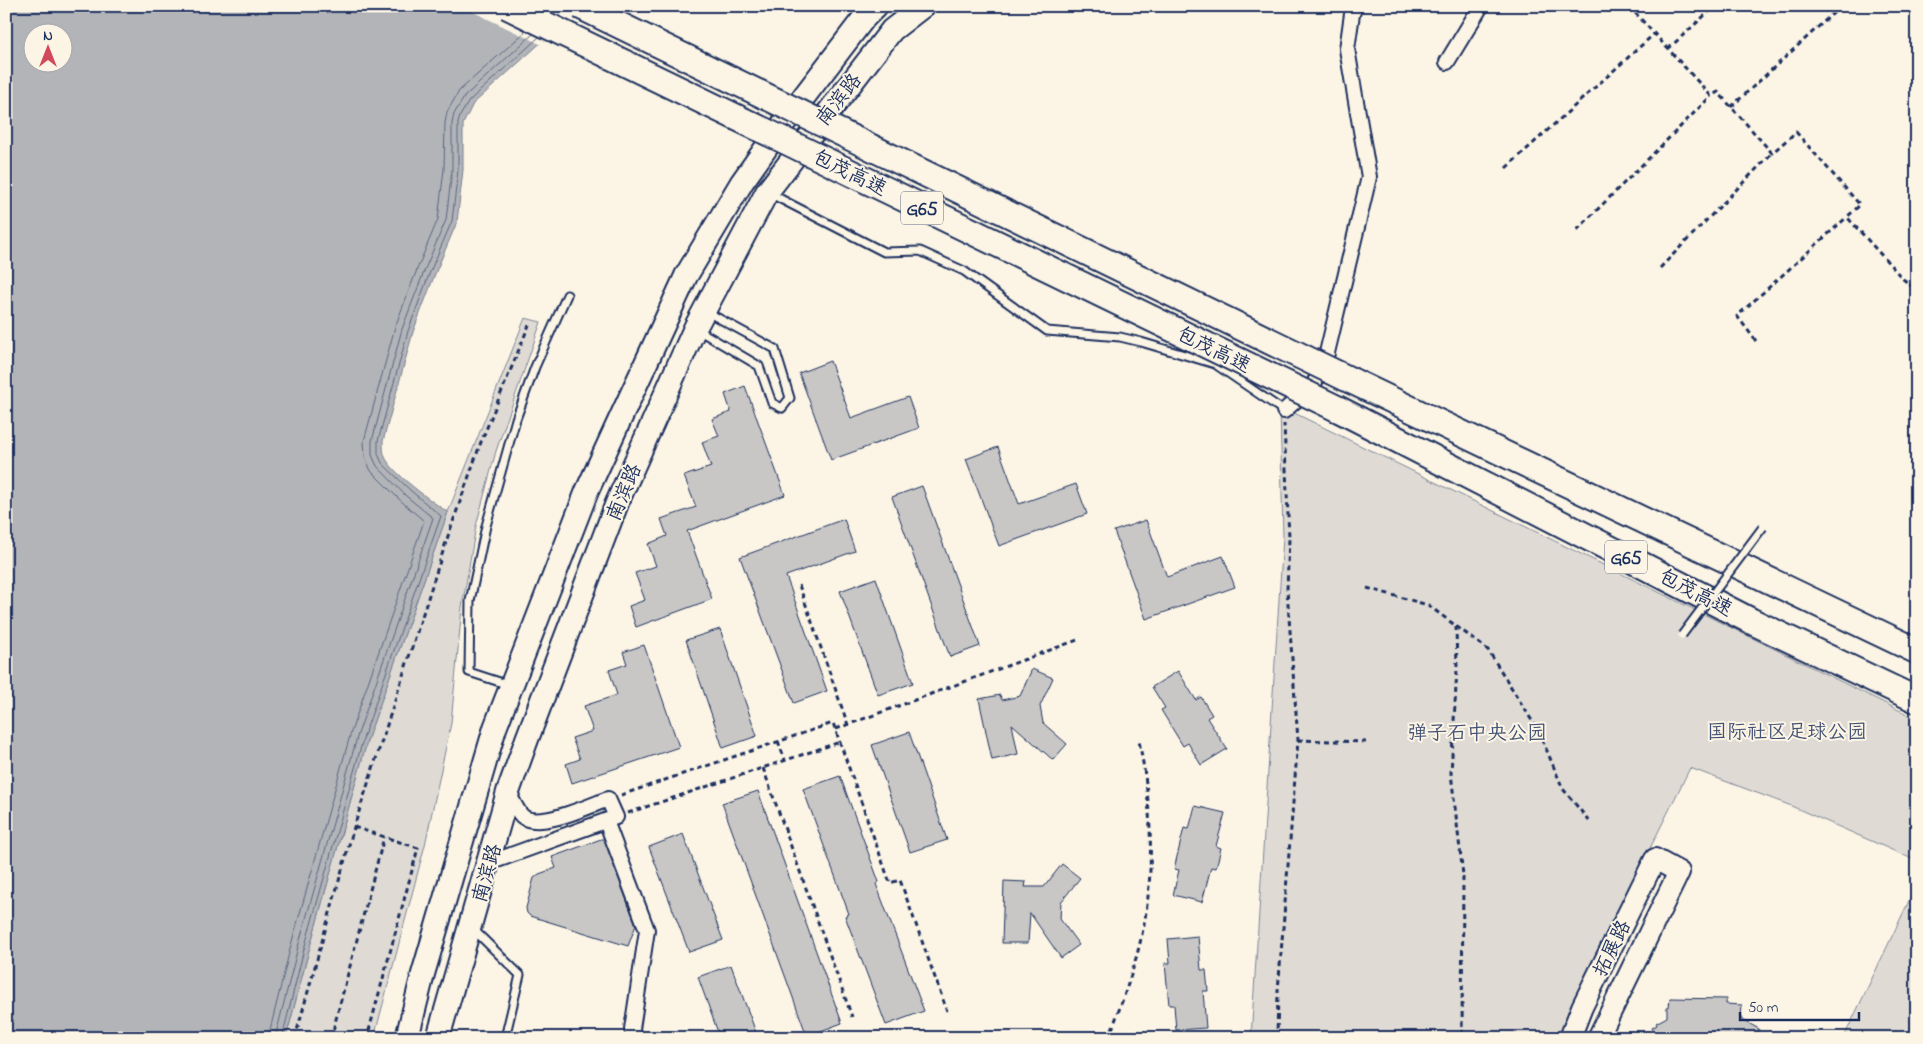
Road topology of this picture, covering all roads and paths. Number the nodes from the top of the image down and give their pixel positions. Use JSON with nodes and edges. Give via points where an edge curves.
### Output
{"nodes":[{"id":1,"x":507,"y":6,"type":"edge"},
{"id":2,"x":580,"y":6,"type":"edge"},
{"id":3,"x":876,"y":6,"type":"edge"},
{"id":4,"x":922,"y":6,"type":"edge"},
{"id":5,"x":1356,"y":6,"type":"edge"},
{"id":6,"x":1481,"y":6,"type":"edge"},
{"id":7,"x":1629,"y":6,"type":"edge"},
{"id":8,"x":1715,"y":6,"type":"edge"},
{"id":9,"x":1841,"y":6,"type":"edge"},
{"id":10,"x":1654,"y":34,"type":"junction"},
{"id":11,"x":1668,"y":49,"type":"junction"},
{"id":12,"x":1447,"y":62,"type":"dead end"},
{"id":13,"x":1711,"y":96,"type":"junction"},
{"id":14,"x":1731,"y":107,"type":"junction"},
{"id":15,"x":1772,"y":153,"type":"junction"},
{"id":16,"x":1506,"y":168,"type":"dead end"},
{"id":17,"x":766,"y":192,"type":"junction"},
{"id":18,"x":1846,"y":217,"type":"junction"},
{"id":19,"x":1577,"y":230,"type":"dead end"},
{"id":20,"x":1660,"y":268,"type":"dead end"},
{"id":21,"x":1917,"y":290,"type":"edge"},
{"id":22,"x":567,"y":295,"type":"dead end"},
{"id":23,"x":699,"y":320,"type":"junction"},
{"id":24,"x":529,"y":325,"type":"dead end"},
{"id":25,"x":1756,"y":341,"type":"dead end"},
{"id":26,"x":1284,"y":411,"type":"junction"},
{"id":27,"x":1763,"y":527,"type":"dead end"},
{"id":28,"x":799,"y":585,"type":"dead end"},
{"id":29,"x":1367,"y":588,"type":"dead end"},
{"id":30,"x":1456,"y":626,"type":"junction"},
{"id":31,"x":1682,"y":635,"type":"dead end"},
{"id":32,"x":1080,"y":639,"type":"dead end"},
{"id":33,"x":1917,"y":652,"type":"edge"},
{"id":34,"x":511,"y":686,"type":"junction"},
{"id":35,"x":1917,"y":700,"type":"edge"},
{"id":36,"x":848,"y":725,"type":"junction"},
{"id":37,"x":836,"y":730,"type":"junction"},
{"id":38,"x":1298,"y":740,"type":"junction"},
{"id":39,"x":778,"y":741,"type":"junction"},
{"id":40,"x":1139,"y":741,"type":"dead end"},
{"id":41,"x":840,"y":742,"type":"junction"},
{"id":42,"x":1366,"y":742,"type":"dead end"},
{"id":43,"x":785,"y":760,"type":"junction"},
{"id":44,"x":763,"y":768,"type":"junction"},
{"id":45,"x":508,"y":792,"type":"junction"},
{"id":46,"x":608,"y":799,"type":"junction"},
{"id":47,"x":611,"y":819,"type":"junction"},
{"id":48,"x":1590,"y":822,"type":"dead end"},
{"id":49,"x":354,"y":827,"type":"junction"},
{"id":50,"x":384,"y":837,"type":"junction"},
{"id":51,"x":489,"y":863,"type":"junction"},
{"id":52,"x":471,"y":926,"type":"junction"},
{"id":53,"x":947,"y":1011,"type":"dead end"},
{"id":54,"x":852,"y":1017,"type":"dead end"},
{"id":55,"x":295,"y":1038,"type":"edge"},
{"id":56,"x":331,"y":1038,"type":"edge"},
{"id":57,"x":367,"y":1038,"type":"edge"},
{"id":58,"x":407,"y":1038,"type":"edge"},
{"id":59,"x":438,"y":1038,"type":"edge"},
{"id":60,"x":505,"y":1038,"type":"edge"},
{"id":61,"x":634,"y":1038,"type":"edge"},
{"id":62,"x":1109,"y":1038,"type":"edge"},
{"id":63,"x":1277,"y":1038,"type":"edge"},
{"id":64,"x":1462,"y":1038,"type":"edge"},
{"id":65,"x":1570,"y":1038,"type":"edge"},
{"id":66,"x":1598,"y":1038,"type":"edge"}],
"edges":[{"from":1,"to":35,"type":"highway","name":"包茂高速","number":"G65","bridge":true,"via":[[1338,409],[1751,621]]},
{"from":2,"to":33,"type":"highway","name":"包茂高速","number":"G65","bridge":true},
{"from":3,"to":34,"type":"main road","name":"南滨路","via":[[752,168],[686,276],[587,491]]},
{"from":4,"to":17,"type":"main road","name":"南滨路","via":[[892,30]]},
{"from":5,"to":26,"type":"street","via":[[1347,49],[1368,177],[1326,357],[1314,384]]},
{"from":6,"to":12,"type":"street"},
{"from":7,"to":10,"type":"path"},
{"from":8,"to":11,"type":"path"},
{"from":9,"to":14,"type":"path"},
{"from":10,"to":11,"type":"path"},
{"from":10,"to":16,"type":"path"},
{"from":11,"to":13,"type":"path"},
{"from":13,"to":14,"type":"path","via":[[1718,92]]},
{"from":13,"to":19,"type":"path"},
{"from":14,"to":15,"type":"path"},
{"from":15,"to":18,"type":"path","via":[[1796,132],[1860,205]]},
{"from":15,"to":20,"type":"path"},
{"from":17,"to":23,"type":"main road","name":"南滨路"},
{"from":17,"to":26,"type":"lane","via":[[884,252],[920,251],[964,271],[1046,331],[1141,342],[1214,364]]},
{"from":18,"to":21,"type":"path"},
{"from":18,"to":25,"type":"path","via":[[1737,316]]},
{"from":22,"to":34,"type":"lane","via":[[516,419],[486,526],[470,601],[469,672]]},
{"from":23,"to":23,"type":"lane","via":[[759,366],[772,403],[782,408],[790,398],[775,349]]},
{"from":23,"to":45,"type":"main road","name":"南滨路","via":[[617,503]]},
{"from":24,"to":49,"type":"path","via":[[452,526]]},
{"from":26,"to":38,"type":"path","via":[[1289,538],[1287,590]]},
{"from":27,"to":31,"type":"lane","bridge":true},
{"from":28,"to":36,"type":"path"},
{"from":29,"to":30,"type":"path","via":[[1428,605]]},
{"from":30,"to":48,"type":"path","via":[[1488,650],[1540,732],[1563,789]]},
{"from":30,"to":64,"type":"path","via":[[1451,773],[1463,875]]},
{"from":32,"to":36,"type":"path"},
{"from":34,"to":58,"type":"main road","name":"南滨路","via":[[464,829]]},
{"from":36,"to":37,"type":"path"},
{"from":37,"to":39,"type":"path","via":[[833,723]]},
{"from":37,"to":41,"type":"path"},
{"from":38,"to":42,"type":"path"},
{"from":38,"to":63,"type":"path"},
{"from":39,"to":43,"type":"path"},
{"from":39,"to":46,"type":"path"},
{"from":40,"to":62,"type":"path","via":[[1146,778],[1150,880],[1144,926]]},
{"from":41,"to":43,"type":"path"},
{"from":41,"to":53,"type":"path","via":[[890,883],[900,880]]},
{"from":43,"to":44,"type":"path"},
{"from":44,"to":47,"type":"path"},
{"from":44,"to":54,"type":"path"},
{"from":45,"to":46,"type":"street","via":[[521,815],[531,821],[548,820]]},
{"from":45,"to":51,"type":"main road","name":"南滨路"},
{"from":46,"to":47,"type":"street"},
{"from":47,"to":51,"type":"street"},
{"from":47,"to":61,"type":"street","via":[[647,930],[632,1029]]},
{"from":49,"to":50,"type":"path"},
{"from":49,"to":55,"type":"path"},
{"from":50,"to":56,"type":"path"},
{"from":50,"to":57,"type":"path","via":[[418,848]]},
{"from":51,"to":52,"type":"main road","name":"南滨路"},
{"from":52,"to":59,"type":"main road","name":"南滨路"},
{"from":52,"to":60,"type":"lane","via":[[520,976]]},
{"from":65,"to":66,"type":"main road","name":"拓展路","via":[[1655,859],[1679,872]]}]}
